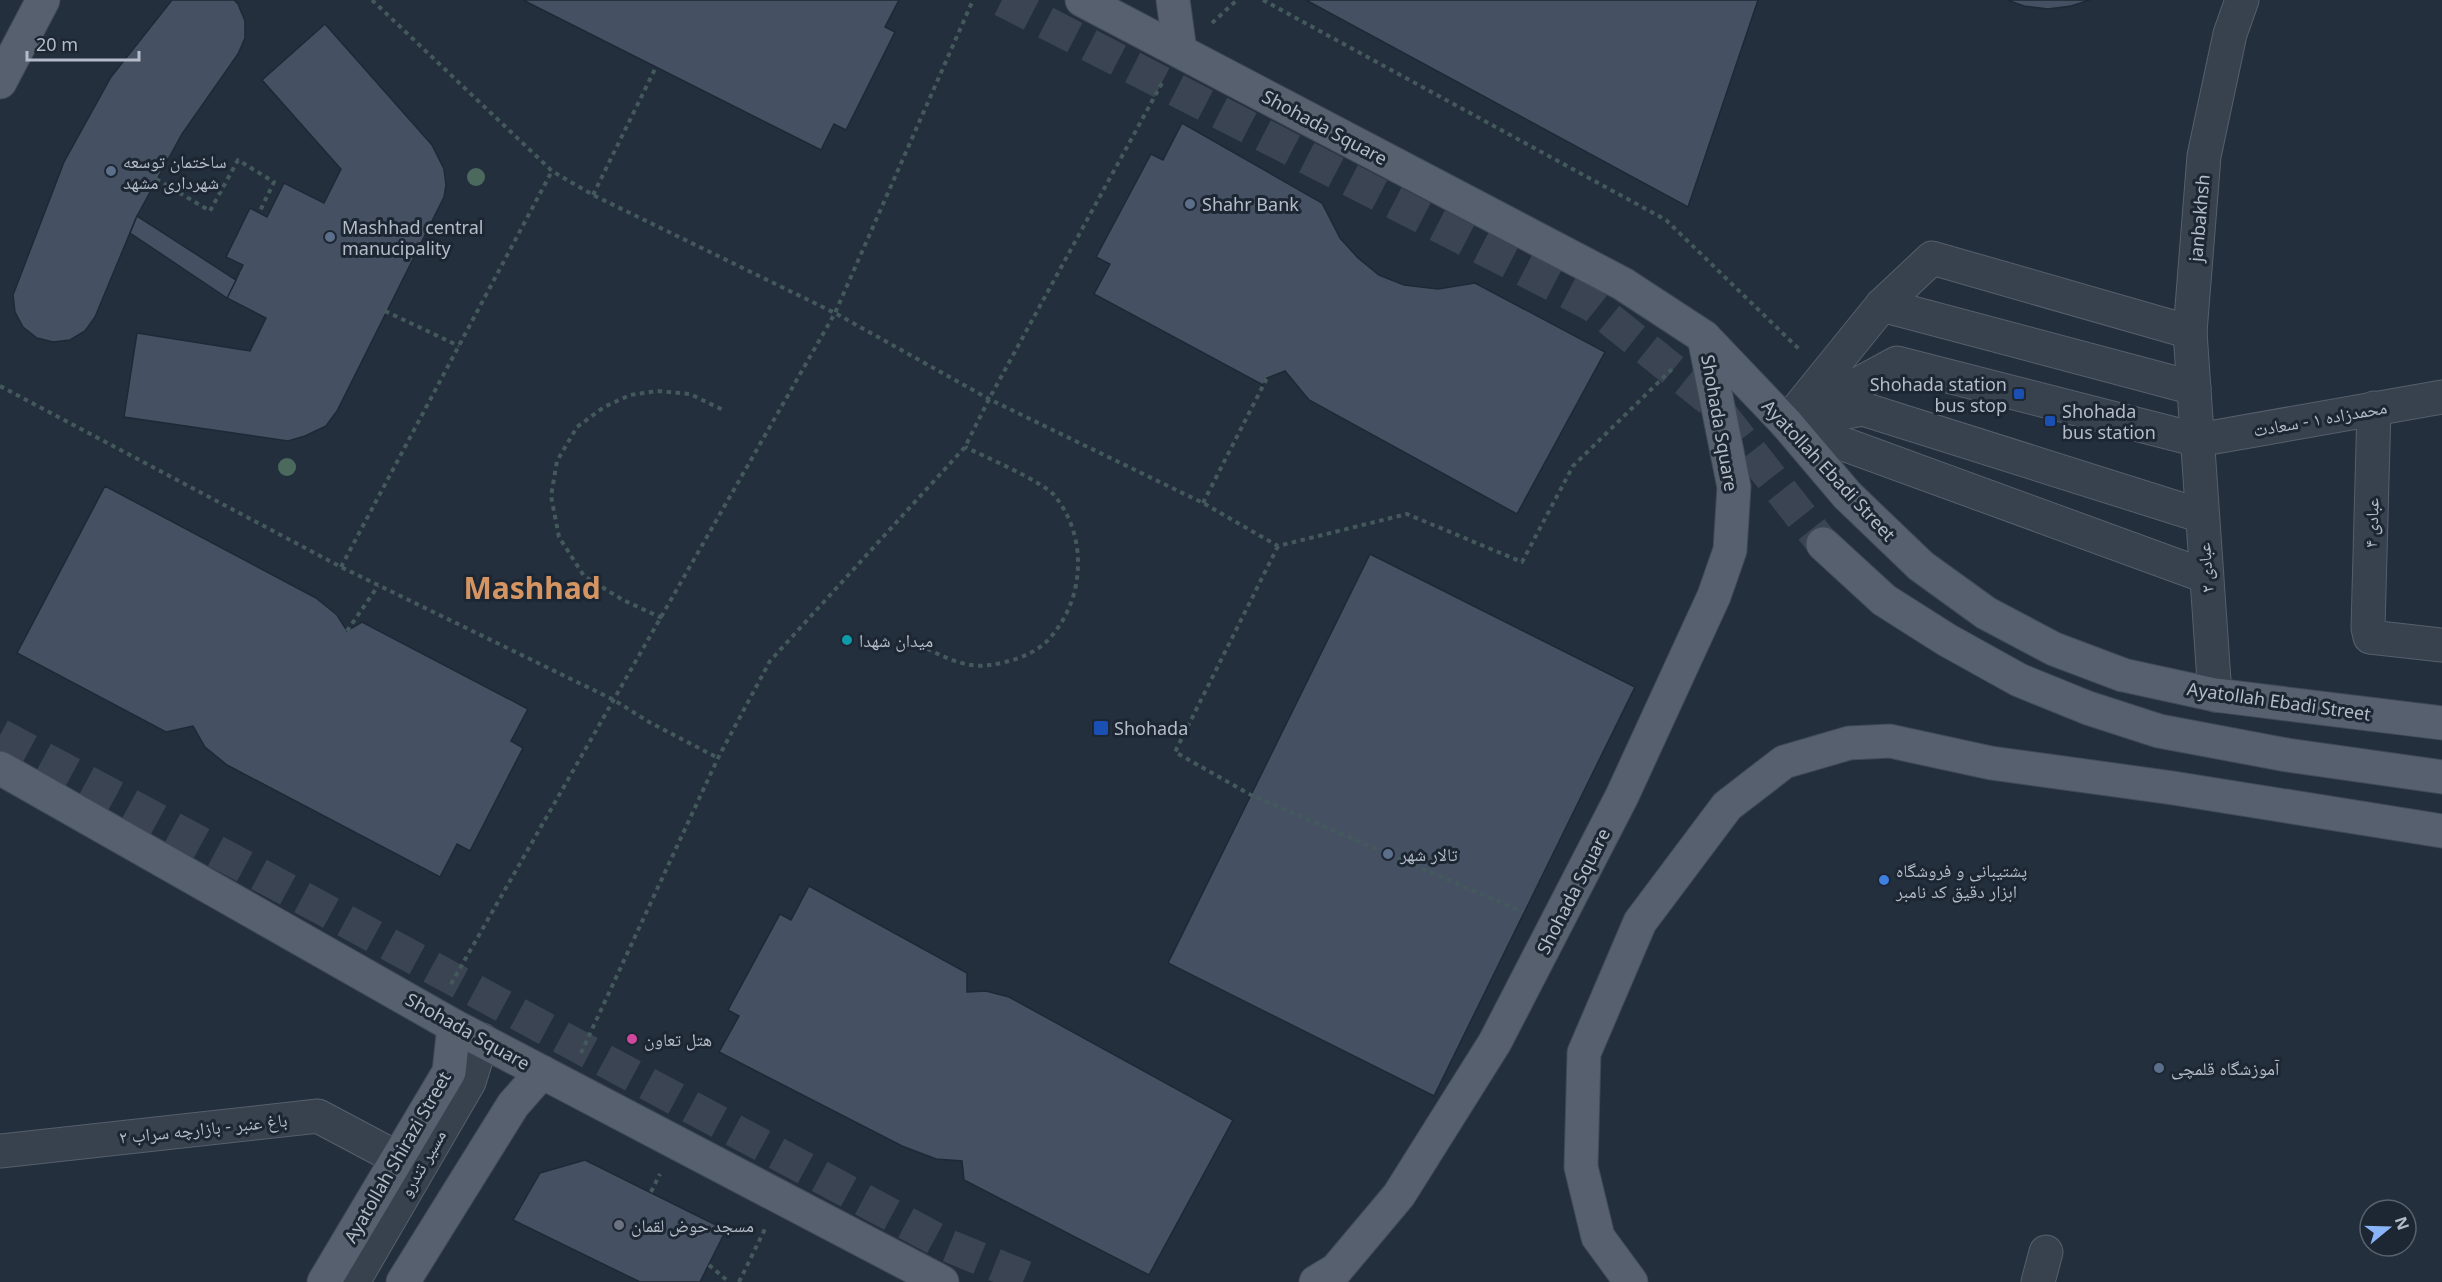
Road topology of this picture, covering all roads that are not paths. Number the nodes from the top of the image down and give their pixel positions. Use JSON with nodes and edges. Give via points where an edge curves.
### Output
{"nodes":[{"id":1,"x":43,"y":0,"type":"edge"},
{"id":2,"x":1082,"y":0,"type":"edge"},
{"id":3,"x":1173,"y":0,"type":"edge"},
{"id":4,"x":2242,"y":0,"type":"edge"},
{"id":5,"x":1180,"y":51,"type":"junction"},
{"id":6,"x":0,"y":82,"type":"edge"},
{"id":7,"x":1882,"y":305,"type":"junction"},
{"id":8,"x":2190,"y":332,"type":"junction"},
{"id":9,"x":1704,"y":337,"type":"junction"},
{"id":10,"x":2194,"y":388,"type":"junction"},
{"id":11,"x":2442,"y":397,"type":"edge"},
{"id":12,"x":2374,"y":408,"type":"junction"},
{"id":13,"x":1786,"y":423,"type":"junction"},
{"id":14,"x":2198,"y":440,"type":"junction"},
{"id":15,"x":2202,"y":516,"type":"junction"},
{"id":16,"x":1823,"y":544,"type":"tunnel mouth"},
{"id":17,"x":2205,"y":576,"type":"junction"},
{"id":18,"x":2442,"y":645,"type":"edge"},
{"id":19,"x":2215,"y":695,"type":"junction"},
{"id":20,"x":2442,"y":723,"type":"edge"},
{"id":21,"x":0,"y":768,"type":"edge"},
{"id":22,"x":2442,"y":777,"type":"edge"},
{"id":23,"x":2442,"y":831,"type":"edge"},
{"id":24,"x":457,"y":1026,"type":"junction"},
{"id":25,"x":554,"y":1078,"type":"junction"},
{"id":26,"x":0,"y":1151,"type":"edge"},
{"id":27,"x":397,"y":1158,"type":"junction"},
{"id":28,"x":324,"y":1282,"type":"edge"},
{"id":29,"x":353,"y":1282,"type":"edge"},
{"id":30,"x":403,"y":1282,"type":"edge"},
{"id":31,"x":942,"y":1282,"type":"edge"},
{"id":32,"x":1316,"y":1282,"type":"edge"},
{"id":33,"x":1631,"y":1282,"type":"edge"}],
"edges":[{"from":1,"to":6,"type":"main road"},
{"from":2,"to":5,"type":"main road","name":"Shohada Square"},
{"from":3,"to":5,"type":"main road"},
{"from":4,"to":8,"type":"street","name":"janbakhsh","via":[[2230,34],[2204,156]]},
{"from":5,"to":9,"type":"main road","name":"Shohada Square","via":[[1623,284]]},
{"from":7,"to":8,"type":"street","via":[[1932,258]]},
{"from":7,"to":10,"type":"street"},
{"from":7,"to":13,"type":"street"},
{"from":8,"to":10,"type":"street","name":"janbakhsh"},
{"from":9,"to":13,"type":"main road","name":"Ayatollah Ebadi Street"},
{"from":9,"to":32,"type":"main road","name":"Shohada Square","via":[[1734,487],[1730,550],[1714,596],[1622,796],[1495,1042],[1400,1195],[1336,1270]]},
{"from":10,"to":14,"type":"street","name":"janbakhsh"},
{"from":11,"to":12,"type":"street","name":"محمدزاده ۱ - سعادت"},
{"from":12,"to":14,"type":"street","name":"محمدزاده ۱ - سعادت"},
{"from":12,"to":18,"type":"street","name":"عبادی ۴","via":[[2367,628],[2370,637]]},
{"from":13,"to":14,"type":"street","via":[[1897,363]]},
{"from":13,"to":15,"type":"street","via":[[1863,410]]},
{"from":13,"to":17,"type":"street"},
{"from":13,"to":19,"type":"main road","name":"Ayatollah Ebadi Street","via":[[1847,495],[1921,566],[1986,613],[2054,649],[2122,675]]},
{"from":14,"to":15,"type":"street","name":"عبادی ۲"},
{"from":15,"to":17,"type":"street","name":"عبادی ۲"},
{"from":16,"to":22,"type":"main road","via":[[1884,600],[1947,640],[2019,680],[2088,708],[2159,731],[2287,755]]},
{"from":17,"to":19,"type":"street","name":"عبادی ۲"},
{"from":19,"to":20,"type":"main road","name":"Ayatollah Ebadi Street"},
{"from":21,"to":24,"type":"main road","name":"Shohada Square"},
{"from":23,"to":33,"type":"main road","via":[[1991,763],[1890,741],[1849,743],[1784,762],[1727,806],[1640,922],[1584,1053],[1581,1167],[1598,1237]]},
{"from":24,"to":25,"type":"main road","name":"Shohada Square"},
{"from":24,"to":27,"type":"main road","name":"Ayatollah Shirazi Street","via":[[449,1072]]},
{"from":24,"to":29,"type":"street","name":"مسیر تندرو","via":[[469,1082]]},
{"from":25,"to":30,"type":"main road","via":[[513,1104]]},
{"from":25,"to":31,"type":"main road","name":"Shohada Square"},
{"from":26,"to":27,"type":"street","name":"باغ عنبر - بازارچه سراب ۲","via":[[318,1116]]},
{"from":27,"to":28,"type":"main road","name":"Ayatollah Shirazi Street"}]}
